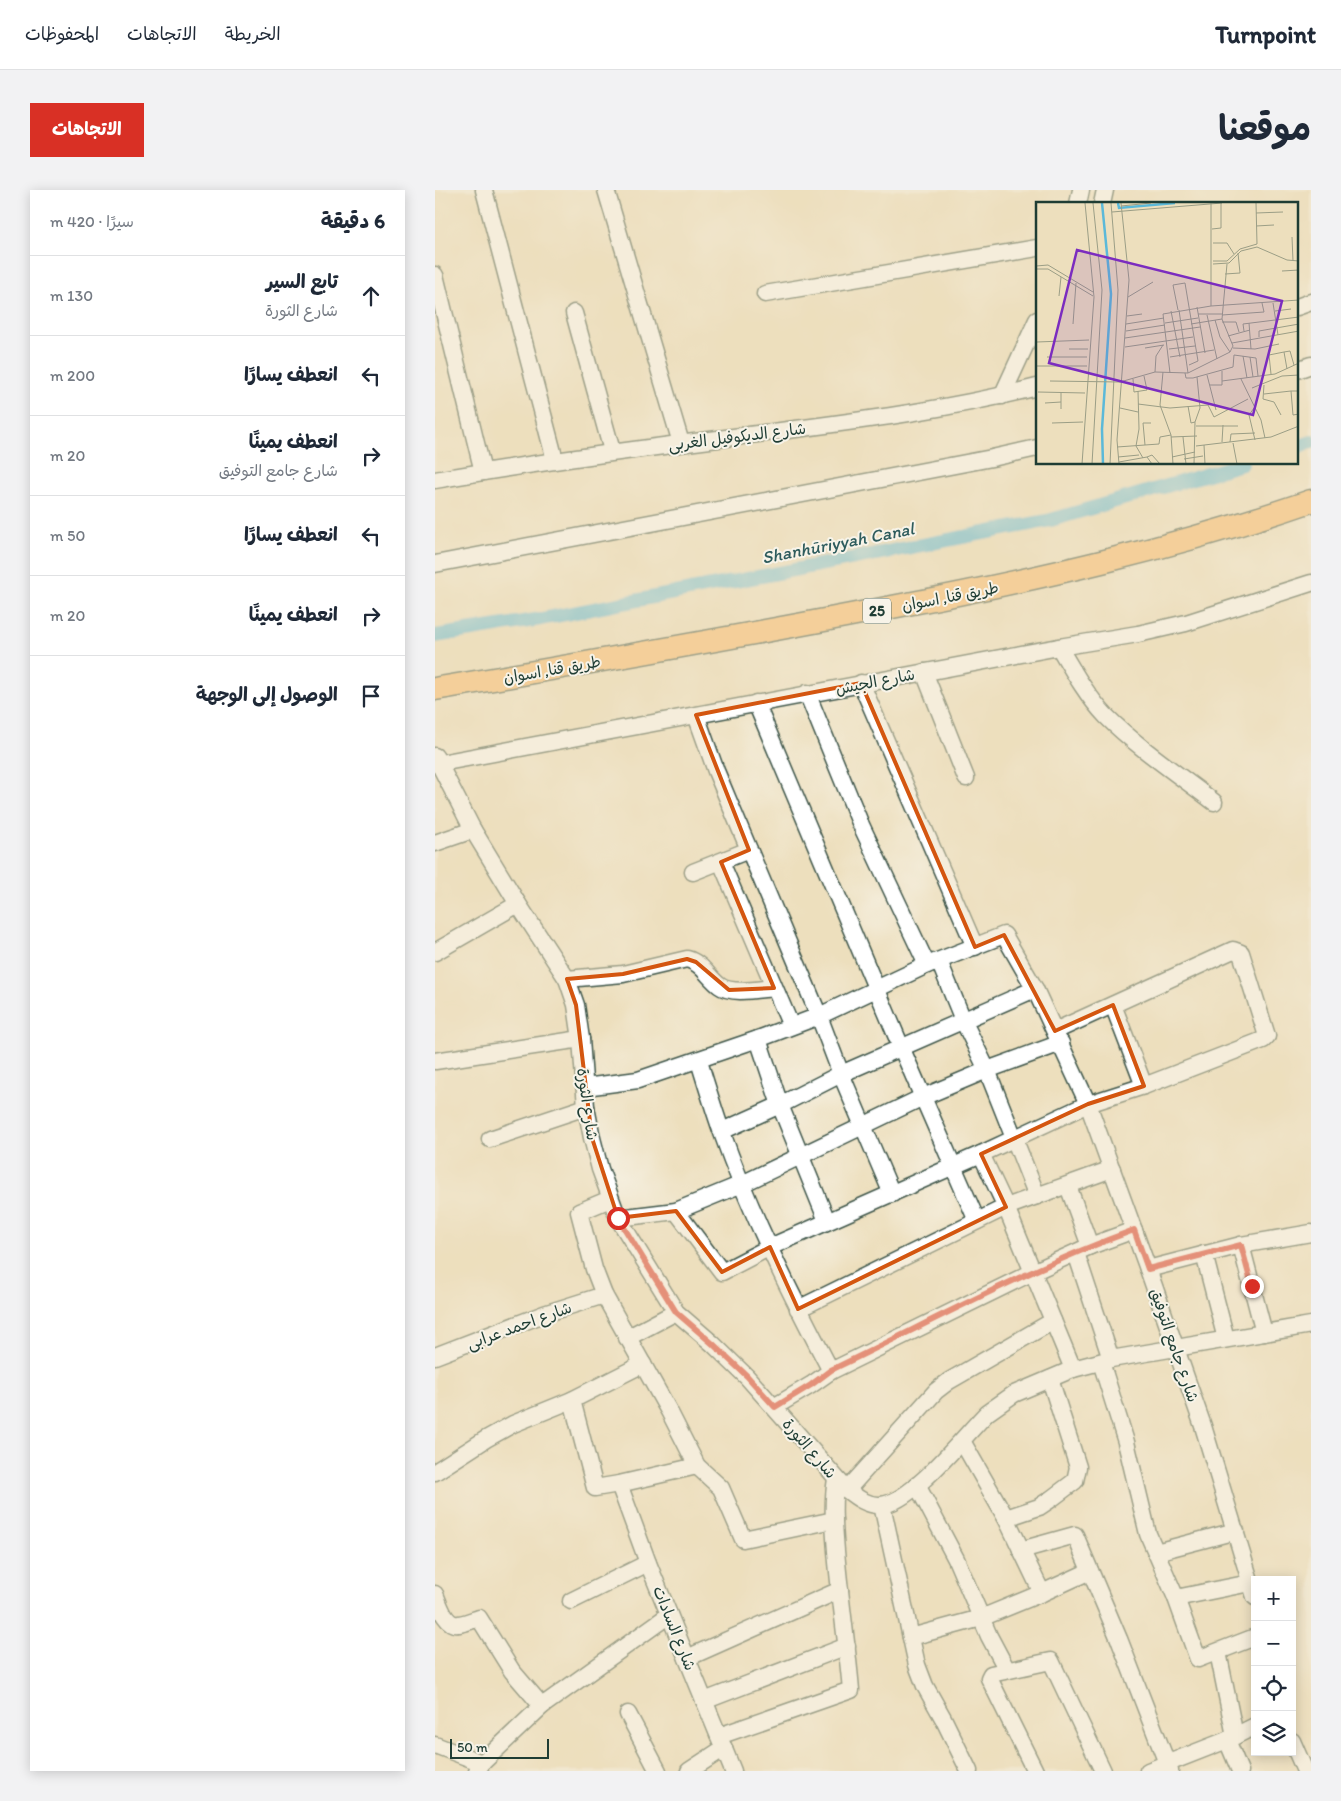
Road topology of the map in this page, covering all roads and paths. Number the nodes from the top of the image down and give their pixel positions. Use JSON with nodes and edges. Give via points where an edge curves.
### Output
{"nodes":[{"id":1,"x":484,"y":190,"type":"edge"},
{"id":2,"x":606,"y":190,"type":"edge"},
{"id":3,"x":1036,"y":248,"type":"edge"},
{"id":4,"x":435,"y":274,"type":"edge"},
{"id":5,"x":765,"y":294,"type":"dead end"},
{"id":6,"x":1311,"y":302,"type":"edge"},
{"id":7,"x":1299,"y":306,"type":"edge"},
{"id":8,"x":574,"y":313,"type":"dead end"},
{"id":9,"x":1036,"y":322,"type":"edge"},
{"id":10,"x":1311,"y":365,"type":"edge"},
{"id":11,"x":1299,"y":369,"type":"edge"},
{"id":12,"x":1036,"y":384,"type":"edge"},
{"id":13,"x":1002,"y":396,"type":"junction"},
{"id":14,"x":681,"y":443,"type":"junction"},
{"id":15,"x":1036,"y":448,"type":"edge"},
{"id":16,"x":612,"y":452,"type":"junction"},
{"id":17,"x":555,"y":460,"type":"junction"},
{"id":18,"x":483,"y":472,"type":"junction"},
{"id":19,"x":435,"y":480,"type":"edge"},
{"id":20,"x":1311,"y":501,"type":"edge"},
{"id":21,"x":435,"y":564,"type":"edge"},
{"id":22,"x":1311,"y":583,"type":"edge"},
{"id":23,"x":1059,"y":647,"type":"junction"},
{"id":24,"x":925,"y":672,"type":"junction"},
{"id":25,"x":861,"y":683,"type":"junction"},
{"id":26,"x":435,"y":689,"type":"edge"},
{"id":27,"x":807,"y":694,"type":"junction"},
{"id":28,"x":756,"y":703,"type":"junction"},
{"id":29,"x":696,"y":715,"type":"junction"},
{"id":30,"x":436,"y":761,"type":"edge"},
{"id":31,"x":966,"y":778,"type":"dead end"},
{"id":32,"x":1214,"y":802,"type":"dead end"},
{"id":33,"x":473,"y":830,"type":"junction"},
{"id":34,"x":435,"y":843,"type":"edge"},
{"id":35,"x":749,"y":850,"type":"junction"},
{"id":36,"x":721,"y":862,"type":"junction"},
{"id":37,"x":693,"y":872,"type":"dead end"},
{"id":38,"x":518,"y":904,"type":"junction"},
{"id":39,"x":975,"y":947,"type":"junction"},
{"id":40,"x":435,"y":952,"type":"edge"},
{"id":41,"x":933,"y":963,"type":"junction"},
{"id":42,"x":567,"y":979,"type":"junction"},
{"id":43,"x":774,"y":988,"type":"junction"},
{"id":44,"x":877,"y":988,"type":"junction"},
{"id":45,"x":1035,"y":989,"type":"junction"},
{"id":46,"x":1113,"y":1005,"type":"junction"},
{"id":47,"x":819,"y":1016,"type":"junction"},
{"id":48,"x":963,"y":1020,"type":"junction"},
{"id":49,"x":791,"y":1026,"type":"junction"},
{"id":50,"x":1058,"y":1037,"type":"junction"},
{"id":51,"x":581,"y":1039,"type":"junction"},
{"id":52,"x":758,"y":1039,"type":"junction"},
{"id":53,"x":901,"y":1047,"type":"junction"},
{"id":54,"x":435,"y":1061,"type":"edge"},
{"id":55,"x":699,"y":1061,"type":"junction"},
{"id":56,"x":987,"y":1070,"type":"junction"},
{"id":57,"x":841,"y":1074,"type":"junction"},
{"id":58,"x":1144,"y":1086,"type":"junction"},
{"id":59,"x":585,"y":1087,"type":"junction"},
{"id":60,"x":923,"y":1097,"type":"junction"},
{"id":61,"x":1088,"y":1104,"type":"junction"},
{"id":62,"x":780,"y":1105,"type":"junction"},
{"id":63,"x":586,"y":1107,"type":"junction"},
{"id":64,"x":864,"y":1125,"type":"junction"},
{"id":65,"x":721,"y":1131,"type":"junction"},
{"id":66,"x":1014,"y":1137,"type":"junction"},
{"id":67,"x":490,"y":1139,"type":"dead end"},
{"id":68,"x":981,"y":1154,"type":"junction"},
{"id":69,"x":800,"y":1156,"type":"junction"},
{"id":70,"x":954,"y":1166,"type":"junction"},
{"id":71,"x":1112,"y":1170,"type":"junction"},
{"id":72,"x":742,"y":1184,"type":"junction"},
{"id":73,"x":1068,"y":1186,"type":"junction"},
{"id":74,"x":892,"y":1194,"type":"junction"},
{"id":75,"x":1037,"y":1196,"type":"junction"},
{"id":76,"x":610,"y":1199,"type":"junction"},
{"id":77,"x":1006,"y":1207,"type":"junction"},
{"id":78,"x":676,"y":1210,"type":"junction"},
{"id":79,"x":618,"y":1218,"type":"junction"},
{"id":80,"x":827,"y":1221,"type":"junction"},
{"id":81,"x":977,"y":1221,"type":"junction"},
{"id":82,"x":1134,"y":1230,"type":"junction"},
{"id":83,"x":1311,"y":1233,"type":"edge"},
{"id":84,"x":1241,"y":1245,"type":"junction"},
{"id":85,"x":770,"y":1247,"type":"junction"},
{"id":86,"x":1083,"y":1249,"type":"junction"},
{"id":87,"x":1204,"y":1254,"type":"junction"},
{"id":88,"x":1148,"y":1269,"type":"junction"},
{"id":89,"x":1033,"y":1272,"type":"junction"},
{"id":90,"x":604,"y":1295,"type":"junction"},
{"id":91,"x":798,"y":1309,"type":"junction"},
{"id":92,"x":676,"y":1312,"type":"junction"},
{"id":93,"x":1053,"y":1321,"type":"junction"},
{"id":94,"x":1311,"y":1325,"type":"edge"},
{"id":95,"x":1264,"y":1332,"type":"junction"},
{"id":96,"x":627,"y":1338,"type":"junction"},
{"id":97,"x":1226,"y":1339,"type":"junction"},
{"id":98,"x":1175,"y":1347,"type":"junction"},
{"id":99,"x":435,"y":1356,"type":"edge"},
{"id":100,"x":1106,"y":1360,"type":"junction"},
{"id":101,"x":643,"y":1364,"type":"junction"},
{"id":102,"x":1073,"y":1369,"type":"junction"},
{"id":103,"x":831,"y":1370,"type":"junction"},
{"id":104,"x":1051,"y":1379,"type":"junction"},
{"id":105,"x":573,"y":1400,"type":"junction"},
{"id":106,"x":775,"y":1407,"type":"junction"},
{"id":107,"x":962,"y":1441,"type":"junction"},
{"id":108,"x":697,"y":1466,"type":"junction"},
{"id":109,"x":435,"y":1472,"type":"edge"},
{"id":110,"x":619,"y":1484,"type":"junction"},
{"id":111,"x":842,"y":1484,"type":"junction"},
{"id":112,"x":917,"y":1485,"type":"junction"},
{"id":113,"x":882,"y":1505,"type":"junction"},
{"id":114,"x":1006,"y":1518,"type":"junction"},
{"id":115,"x":834,"y":1520,"type":"junction"},
{"id":116,"x":1236,"y":1531,"type":"junction"},
{"id":117,"x":1021,"y":1550,"type":"junction"},
{"id":118,"x":1156,"y":1552,"type":"junction"},
{"id":119,"x":648,"y":1563,"type":"junction"},
{"id":120,"x":1090,"y":1571,"type":"junction"},
{"id":121,"x":1251,"y":1586,"type":"edge"},
{"id":122,"x":839,"y":1590,"type":"junction"},
{"id":123,"x":1251,"y":1590,"type":"edge"},
{"id":124,"x":1042,"y":1593,"type":"junction"},
{"id":125,"x":435,"y":1594,"type":"edge"},
{"id":126,"x":1176,"y":1598,"type":"junction"},
{"id":127,"x":571,"y":1601,"type":"dead end"},
{"id":128,"x":669,"y":1615,"type":"junction"},
{"id":129,"x":981,"y":1618,"type":"junction"},
{"id":130,"x":911,"y":1637,"type":"junction"},
{"id":131,"x":1251,"y":1639,"type":"edge"},
{"id":132,"x":847,"y":1646,"type":"junction"},
{"id":133,"x":1218,"y":1652,"type":"junction"},
{"id":134,"x":687,"y":1658,"type":"junction"},
{"id":135,"x":1007,"y":1670,"type":"junction"},
{"id":136,"x":704,"y":1701,"type":"junction"},
{"id":137,"x":542,"y":1706,"type":"junction"},
{"id":138,"x":628,"y":1714,"type":"dead end"},
{"id":139,"x":1251,"y":1728,"type":"edge"},
{"id":140,"x":1231,"y":1738,"type":"junction"},
{"id":141,"x":721,"y":1742,"type":"junction"},
{"id":142,"x":435,"y":1744,"type":"edge"},
{"id":143,"x":1296,"y":1750,"type":"edge"},
{"id":144,"x":479,"y":1767,"type":"edge"},
{"id":145,"x":1169,"y":1767,"type":"edge"},
{"id":146,"x":658,"y":1771,"type":"edge"},
{"id":147,"x":689,"y":1771,"type":"edge"},
{"id":148,"x":733,"y":1771,"type":"edge"},
{"id":149,"x":969,"y":1771,"type":"edge"},
{"id":150,"x":1035,"y":1771,"type":"edge"},
{"id":151,"x":1103,"y":1771,"type":"edge"},
{"id":152,"x":1148,"y":1771,"type":"edge"},
{"id":153,"x":1240,"y":1771,"type":"edge"},
{"id":154,"x":1305,"y":1771,"type":"edge"}],
"edges":[{"from":1,"to":17,"type":"street"},
{"from":2,"to":14,"type":"street"},
{"from":3,"to":5,"type":"street"},
{"from":4,"to":18,"type":"street"},
{"from":6,"to":7,"type":"street"},
{"from":8,"to":16,"type":"street"},
{"from":9,"to":13,"type":"street"},
{"from":10,"to":11,"type":"street"},
{"from":12,"to":13,"type":"street","name":"شارع الديكوفيل الغربى"},
{"from":13,"to":14,"type":"street","name":"شارع الديكوفيل الغربى","via":[[897,416]]},
{"from":14,"to":16,"type":"street","name":"شارع الديكوفيل الغربى"},
{"from":15,"to":21,"type":"street"},
{"from":16,"to":17,"type":"street","name":"شارع الديكوفيل الغربى"},
{"from":17,"to":18,"type":"street","name":"شارع الديكوفيل الغربى"},
{"from":18,"to":19,"type":"street","name":"شارع الديكوفيل الغربى"},
{"from":20,"to":26,"type":"highway","name":"طريق قنا, اسوان","number":"25","via":[[1189,539],[989,588],[801,625]]},
{"from":22,"to":23,"type":"street","name":"شارع الجيش","via":[[1186,623]]},
{"from":23,"to":24,"type":"street","name":"شارع الجيش"},
{"from":23,"to":32,"type":"street","via":[[1077,680],[1106,716]]},
{"from":24,"to":25,"type":"street","name":"شارع الجيش"},
{"from":24,"to":31,"type":"street"},
{"from":25,"to":27,"type":"street","name":"شارع الجيش"},
{"from":25,"to":39,"type":"street"},
{"from":27,"to":28,"type":"street","name":"شارع الجيش"},
{"from":27,"to":41,"type":"street","via":[[861,825]]},
{"from":28,"to":29,"type":"street","name":"شارع الجيش"},
{"from":28,"to":44,"type":"street"},
{"from":29,"to":30,"type":"street","name":"شارع الجيش"},
{"from":29,"to":35,"type":"street"},
{"from":30,"to":33,"type":"street","name":"شارع الثورة"},
{"from":33,"to":34,"type":"street"},
{"from":33,"to":38,"type":"street","name":"شارع الثورة"},
{"from":35,"to":36,"type":"street"},
{"from":35,"to":47,"type":"street"},
{"from":36,"to":37,"type":"street"},
{"from":36,"to":43,"type":"street"},
{"from":38,"to":40,"type":"street"},
{"from":38,"to":42,"type":"street","name":"شارع الثورة"},
{"from":39,"to":41,"type":"street"},
{"from":39,"to":45,"type":"street","name":"شارع جامع التوفيق","via":[[1003,935]]},
{"from":41,"to":44,"type":"street"},
{"from":41,"to":48,"type":"street"},
{"from":42,"to":43,"type":"street","via":[[623,974],[687,959],[696,962],[725,989]]},
{"from":42,"to":51,"type":"street","name":"شارع الثورة","via":[[576,1005]]},
{"from":43,"to":49,"type":"street"},
{"from":44,"to":47,"type":"street"},
{"from":44,"to":53,"type":"street"},
{"from":45,"to":48,"type":"street"},
{"from":45,"to":50,"type":"street","name":"شارع جامع التوفيق"},
{"from":46,"to":50,"type":"street"},
{"from":46,"to":58,"type":"street"},
{"from":46,"to":58,"type":"street","via":[[1230,950],[1241,953],[1266,1038]]},
{"from":47,"to":49,"type":"street"},
{"from":47,"to":57,"type":"street"},
{"from":48,"to":53,"type":"street"},
{"from":48,"to":56,"type":"street"},
{"from":49,"to":52,"type":"street"},
{"from":50,"to":56,"type":"street"},
{"from":50,"to":61,"type":"street","name":"شارع جامع التوفيق"},
{"from":51,"to":54,"type":"street"},
{"from":51,"to":59,"type":"street","name":"شارع الثورة"},
{"from":52,"to":55,"type":"street"},
{"from":52,"to":62,"type":"street"},
{"from":53,"to":57,"type":"street"},
{"from":53,"to":60,"type":"street"},
{"from":55,"to":59,"type":"street","via":[[637,1080]]},
{"from":55,"to":65,"type":"street"},
{"from":56,"to":60,"type":"street"},
{"from":56,"to":66,"type":"street"},
{"from":57,"to":62,"type":"street"},
{"from":57,"to":64,"type":"street"},
{"from":58,"to":61,"type":"street"},
{"from":59,"to":63,"type":"street","name":"شارع الثورة"},
{"from":60,"to":64,"type":"street"},
{"from":60,"to":70,"type":"street"},
{"from":61,"to":66,"type":"street"},
{"from":61,"to":71,"type":"street","name":"شارع جامع التوفيق"},
{"from":62,"to":65,"type":"street"},
{"from":62,"to":69,"type":"street"},
{"from":63,"to":67,"type":"street"},
{"from":63,"to":76,"type":"street","name":"شارع الثورة"},
{"from":64,"to":69,"type":"street"},
{"from":64,"to":74,"type":"street"},
{"from":65,"to":72,"type":"street"},
{"from":66,"to":68,"type":"street"},
{"from":66,"to":75,"type":"street"},
{"from":68,"to":70,"type":"street"},
{"from":68,"to":77,"type":"street"},
{"from":69,"to":72,"type":"street"},
{"from":69,"to":80,"type":"street"},
{"from":70,"to":74,"type":"street"},
{"from":70,"to":81,"type":"street"},
{"from":71,"to":73,"type":"street"},
{"from":71,"to":82,"type":"street","name":"شارع جامع التوفيق"},
{"from":72,"to":78,"type":"street"},
{"from":72,"to":85,"type":"street"},
{"from":73,"to":75,"type":"street"},
{"from":73,"to":86,"type":"street"},
{"from":74,"to":80,"type":"street"},
{"from":75,"to":77,"type":"street"},
{"from":76,"to":79,"type":"street","name":"شارع الثورة"},
{"from":76,"to":90,"type":"street","via":[[579,1212]]},
{"from":77,"to":81,"type":"street"},
{"from":77,"to":89,"type":"street"},
{"from":78,"to":79,"type":"street"},
{"from":78,"to":85,"type":"street","via":[[722,1272]]},
{"from":79,"to":92,"type":"street","name":"شارع الثورة"},
{"from":80,"to":85,"type":"street"},
{"from":81,"to":91,"type":"street"},
{"from":82,"to":86,"type":"street"},
{"from":82,"to":88,"type":"street","name":"شارع جامع التوفيق"},
{"from":83,"to":84,"type":"street"},
{"from":84,"to":87,"type":"street"},
{"from":84,"to":95,"type":"street"},
{"from":85,"to":91,"type":"street"},
{"from":86,"to":89,"type":"street"},
{"from":86,"to":100,"type":"street"},
{"from":87,"to":88,"type":"street"},
{"from":87,"to":97,"type":"street"},
{"from":88,"to":98,"type":"street","name":"شارع جامع التوفيق"},
{"from":89,"to":93,"type":"street"},
{"from":89,"to":103,"type":"street"},
{"from":90,"to":96,"type":"street"},
{"from":90,"to":99,"type":"street","name":"شارع احمد عرابى"},
{"from":91,"to":103,"type":"street"},
{"from":92,"to":96,"type":"street"},
{"from":92,"to":106,"type":"street","name":"شارع الثورة","via":[[747,1376]]},
{"from":93,"to":102,"type":"street"},
{"from":93,"to":111,"type":"street","via":[[936,1391]]},
{"from":94,"to":95,"type":"street"},
{"from":95,"to":97,"type":"street"},
{"from":96,"to":101,"type":"street"},
{"from":97,"to":98,"type":"street"},
{"from":98,"to":100,"type":"street"},
{"from":98,"to":116,"type":"street","name":"شارع جامع التوفيق"},
{"from":100,"to":102,"type":"street"},
{"from":100,"to":118,"type":"street","via":[[1145,1524]]},
{"from":101,"to":105,"type":"street"},
{"from":101,"to":108,"type":"street"},
{"from":102,"to":104,"type":"street"},
{"from":103,"to":106,"type":"street"},
{"from":104,"to":107,"type":"street","via":[[1000,1403]]},
{"from":104,"to":114,"type":"street","via":[[1079,1467],[1078,1475],[1075,1481],[1039,1507]]},
{"from":105,"to":109,"type":"street","via":[[513,1424]]},
{"from":105,"to":110,"type":"street","via":[[595,1488]]},
{"from":106,"to":111,"type":"street","name":"شارع الثورة"},
{"from":107,"to":112,"type":"street"},
{"from":107,"to":114,"type":"street"},
{"from":108,"to":110,"type":"street"},
{"from":108,"to":115,"type":"street","via":[[721,1488],[743,1539]]},
{"from":110,"to":119,"type":"street","name":"شارع السادات"},
{"from":111,"to":113,"type":"street","name":"شارع الثورة","via":[[857,1499]]},
{"from":111,"to":115,"type":"street","via":[[833,1504]]},
{"from":112,"to":113,"type":"street","via":[[899,1499]]},
{"from":112,"to":129,"type":"street","via":[[956,1559]]},
{"from":113,"to":130,"type":"street"},
{"from":114,"to":117,"type":"street"},
{"from":115,"to":122,"type":"street"},
{"from":116,"to":118,"type":"street"},
{"from":116,"to":121,"type":"street","name":"شارع جامع التوفيق"},
{"from":117,"to":120,"type":"street","via":[[1075,1535]]},
{"from":117,"to":124,"type":"street"},
{"from":118,"to":126,"type":"street"},
{"from":119,"to":127,"type":"street"},
{"from":119,"to":128,"type":"street","name":"شارع السادات"},
{"from":120,"to":124,"type":"street"},
{"from":120,"to":145,"type":"street"},
{"from":122,"to":132,"type":"street"},
{"from":122,"to":134,"type":"street"},
{"from":123,"to":126,"type":"street"},
{"from":124,"to":129,"type":"street"},
{"from":125,"to":137,"type":"street","via":[[445,1616],[454,1624],[479,1618],[512,1671]]},
{"from":126,"to":133,"type":"street","via":[[1198,1660]]},
{"from":128,"to":134,"type":"street","name":"شارع السادات"},
{"from":128,"to":137,"type":"street"},
{"from":129,"to":130,"type":"street"},
{"from":129,"to":135,"type":"street"},
{"from":130,"to":149,"type":"street","via":[[925,1686]]},
{"from":131,"to":133,"type":"street"},
{"from":132,"to":136,"type":"street"},
{"from":132,"to":141,"type":"street","via":[[851,1690]]},
{"from":133,"to":140,"type":"street"},
{"from":134,"to":136,"type":"street","name":"شارع السادات"},
{"from":135,"to":150,"type":"street","via":[[991,1674],[990,1681]]},
{"from":135,"to":151,"type":"street","via":[[1051,1661]]},
{"from":136,"to":141,"type":"street","name":"شارع السادات"},
{"from":137,"to":144,"type":"street"},
{"from":138,"to":146,"type":"street"},
{"from":139,"to":140,"type":"street"},
{"from":140,"to":145,"type":"street"},
{"from":140,"to":153,"type":"street"},
{"from":141,"to":147,"type":"street"},
{"from":141,"to":148,"type":"street","name":"شارع السادات"},
{"from":142,"to":144,"type":"street"},
{"from":143,"to":154,"type":"street"},
{"from":145,"to":152,"type":"street"}]}
